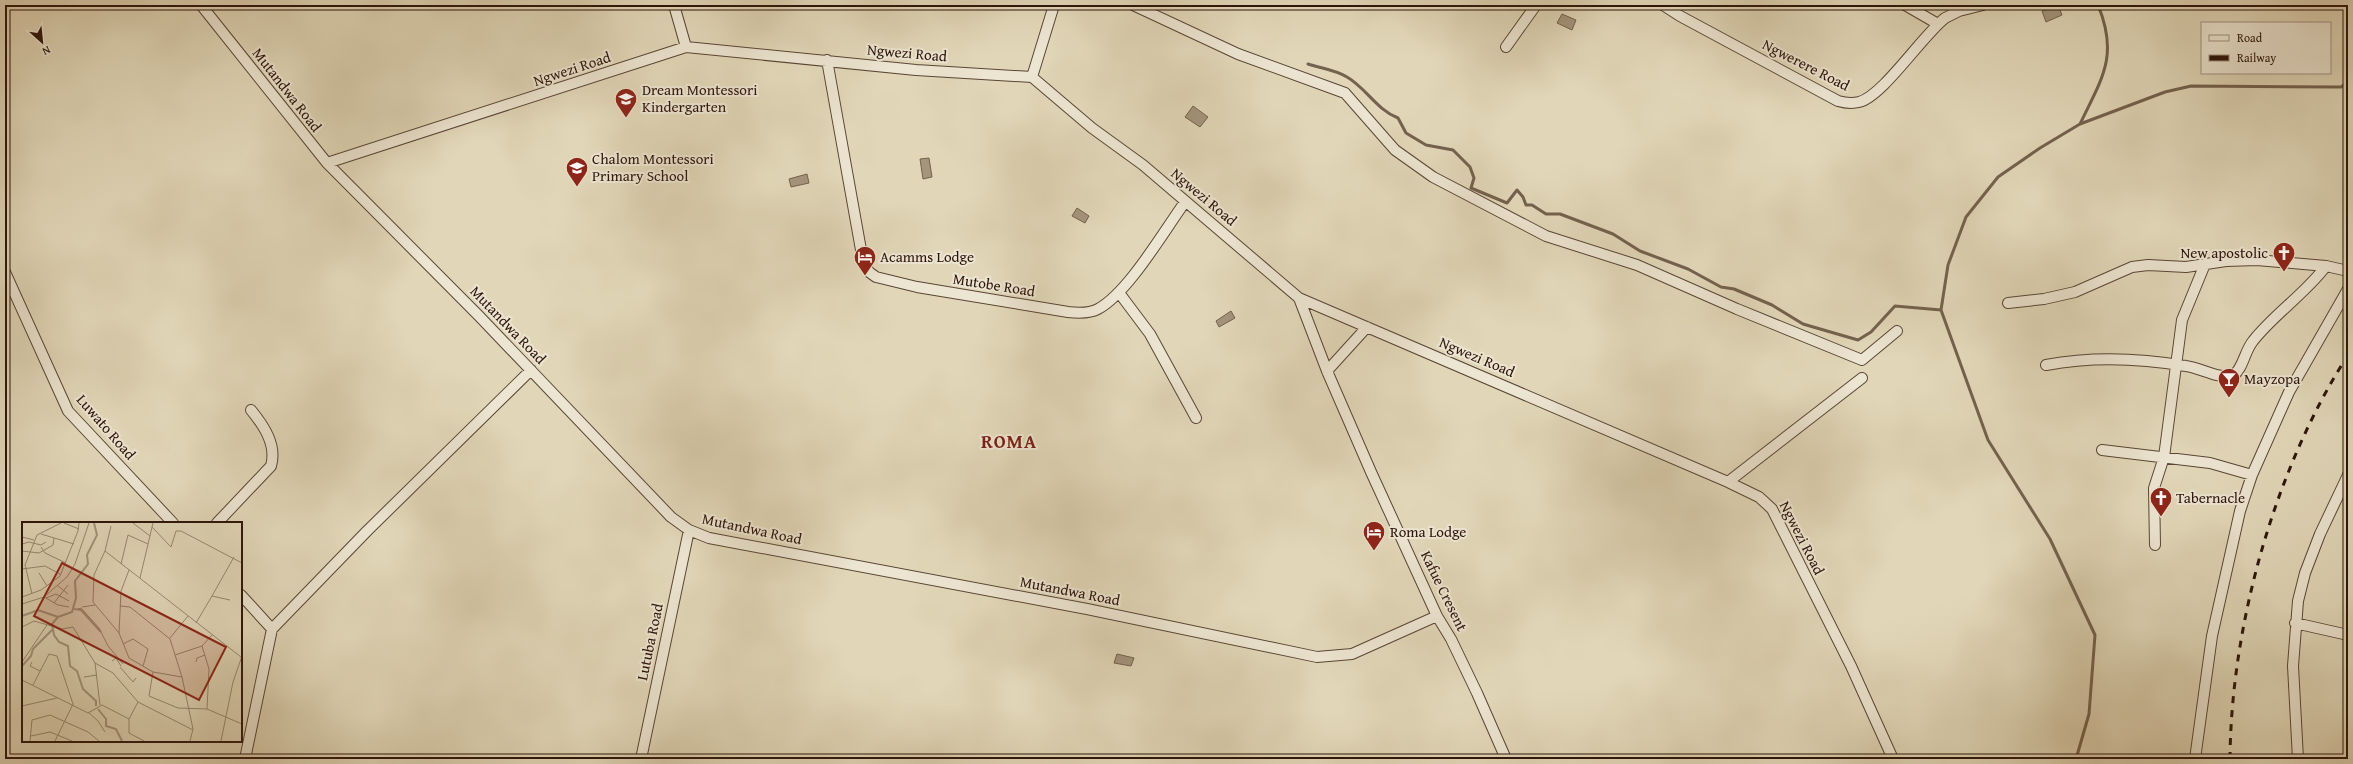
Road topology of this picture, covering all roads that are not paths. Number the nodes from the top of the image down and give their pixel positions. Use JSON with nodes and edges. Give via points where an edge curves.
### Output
{"nodes":[{"id":1,"x":201,"y":5,"type":"edge"},
{"id":2,"x":674,"y":5,"type":"edge"},
{"id":3,"x":1054,"y":5,"type":"edge"},
{"id":4,"x":1133,"y":5,"type":"edge"},
{"id":5,"x":1536,"y":5,"type":"edge"},
{"id":6,"x":1663,"y":5,"type":"edge"},
{"id":7,"x":1905,"y":5,"type":"edge"},
{"id":8,"x":1983,"y":5,"type":"edge"},
{"id":9,"x":1938,"y":24,"type":"junction"},
{"id":10,"x":686,"y":47,"type":"junction"},
{"id":11,"x":1506,"y":47,"type":"dead end"},
{"id":12,"x":827,"y":60,"type":"junction"},
{"id":13,"x":1032,"y":77,"type":"junction"},
{"id":14,"x":327,"y":163,"type":"junction"},
{"id":15,"x":1185,"y":202,"type":"junction"},
{"id":16,"x":2205,"y":264,"type":"junction"},
{"id":17,"x":2326,"y":266,"type":"junction"},
{"id":18,"x":2348,"y":271,"type":"edge"},
{"id":19,"x":5,"y":272,"type":"edge"},
{"id":20,"x":2348,"y":289,"type":"edge"},
{"id":21,"x":1120,"y":294,"type":"junction"},
{"id":22,"x":1299,"y":298,"type":"junction"},
{"id":23,"x":2008,"y":303,"type":"dead end"},
{"id":24,"x":1367,"y":327,"type":"junction"},
{"id":25,"x":1897,"y":331,"type":"dead end"},
{"id":26,"x":2046,"y":365,"type":"dead end"},
{"id":27,"x":2176,"y":365,"type":"junction"},
{"id":28,"x":531,"y":370,"type":"junction"},
{"id":29,"x":1327,"y":371,"type":"junction"},
{"id":30,"x":1862,"y":378,"type":"dead end"},
{"id":31,"x":251,"y":410,"type":"dead end"},
{"id":32,"x":1196,"y":418,"type":"dead end"},
{"id":33,"x":2102,"y":450,"type":"dead end"},
{"id":34,"x":2164,"y":457,"type":"junction"},
{"id":35,"x":2252,"y":475,"type":"junction"},
{"id":36,"x":2348,"y":475,"type":"edge"},
{"id":37,"x":1728,"y":482,"type":"junction"},
{"id":38,"x":172,"y":522,"type":"edge"},
{"id":39,"x":219,"y":522,"type":"edge"},
{"id":40,"x":689,"y":530,"type":"junction"},
{"id":41,"x":2155,"y":545,"type":"dead end"},
{"id":42,"x":242,"y":596,"type":"edge"},
{"id":43,"x":1437,"y":616,"type":"junction"},
{"id":44,"x":2295,"y":623,"type":"junction"},
{"id":45,"x":272,"y":629,"type":"junction"},
{"id":46,"x":2348,"y":635,"type":"edge"},
{"id":47,"x":245,"y":759,"type":"edge"},
{"id":48,"x":641,"y":759,"type":"edge"},
{"id":49,"x":1506,"y":759,"type":"edge"},
{"id":50,"x":1893,"y":759,"type":"edge"},
{"id":51,"x":2196,"y":759,"type":"edge"},
{"id":52,"x":2298,"y":759,"type":"edge"}],
"edges":[{"from":1,"to":14,"type":"street","name":"Mutandwa Road"},
{"from":2,"to":10,"type":"street"},
{"from":3,"to":13,"type":"street"},
{"from":4,"to":25,"type":"street","via":[[1238,54],[1345,93],[1395,150],[1433,177],[1546,236],[1637,265],[1862,360]]},
{"from":5,"to":11,"type":"street"},
{"from":6,"to":9,"type":"street","name":"Ngwerere Road","via":[[1838,101],[1850,104],[1860,102],[1877,90]]},
{"from":7,"to":9,"type":"street"},
{"from":8,"to":9,"type":"street","name":"Ngwerere Road","via":[[1959,11]]},
{"from":10,"to":12,"type":"street","name":"Ngwezi Road"},
{"from":10,"to":14,"type":"street","name":"Ngwezi Road"},
{"from":12,"to":13,"type":"street","name":"Ngwezi Road","via":[[916,70]]},
{"from":12,"to":21,"type":"street","name":"Mutobe Road","via":[[863,261],[876,278],[1081,314],[1097,310]]},
{"from":13,"to":15,"type":"street","name":"Ngwezi Road"},
{"from":14,"to":28,"type":"street","name":"Mutandwa Road"},
{"from":15,"to":21,"type":"street","name":"Mutobe Road"},
{"from":15,"to":22,"type":"street","name":"Ngwezi Road"},
{"from":16,"to":17,"type":"street","via":[[2257,260]]},
{"from":16,"to":23,"type":"street","via":[[2186,267],[2132,267],[2074,292]]},
{"from":16,"to":27,"type":"street","via":[[2182,320]]},
{"from":17,"to":18,"type":"street"},
{"from":17,"to":27,"type":"street","via":[[2302,294],[2289,303],[2252,342],[2242,365],[2233,376],[2221,376]]},
{"from":19,"to":38,"type":"street","name":"Luwato Road","via":[[68,411]]},
{"from":20,"to":35,"type":"street","via":[[2288,392]]},
{"from":21,"to":32,"type":"street","via":[[1150,334]]},
{"from":22,"to":24,"type":"street","name":"Ngwezi Road"},
{"from":22,"to":29,"type":"street","name":"Kafue Cresent"},
{"from":24,"to":29,"type":"street"},
{"from":24,"to":37,"type":"street","name":"Ngwezi Road"},
{"from":26,"to":27,"type":"street","via":[[2077,359],[2101,358]]},
{"from":27,"to":34,"type":"street"},
{"from":28,"to":40,"type":"street","name":"Mutandwa Road","via":[[675,520]]},
{"from":28,"to":45,"type":"street","via":[[373,525]]},
{"from":29,"to":43,"type":"street","name":"Kafue Cresent"},
{"from":30,"to":37,"type":"street"},
{"from":31,"to":39,"type":"street","via":[[272,445],[271,466]]},
{"from":33,"to":34,"type":"street"},
{"from":34,"to":35,"type":"street","via":[[2210,463]]},
{"from":34,"to":41,"type":"street","via":[[2154,488]]},
{"from":35,"to":51,"type":"street","via":[[2240,511],[2212,636]]},
{"from":36,"to":44,"type":"street","via":[[2305,573]]},
{"from":37,"to":50,"type":"street","name":"Ngwezi Road","via":[[1759,497],[1772,508],[1851,666]]},
{"from":40,"to":43,"type":"street","name":"Mutandwa Road","via":[[709,538],[1087,609],[1317,657],[1352,654]]},
{"from":40,"to":48,"type":"street","name":"Lutuba Road"},
{"from":42,"to":45,"type":"street"},
{"from":43,"to":49,"type":"street","name":"Kafue Cresent","via":[[1466,670]]},
{"from":44,"to":46,"type":"street"},
{"from":44,"to":52,"type":"street","via":[[2293,700]]},
{"from":45,"to":47,"type":"street"}]}
